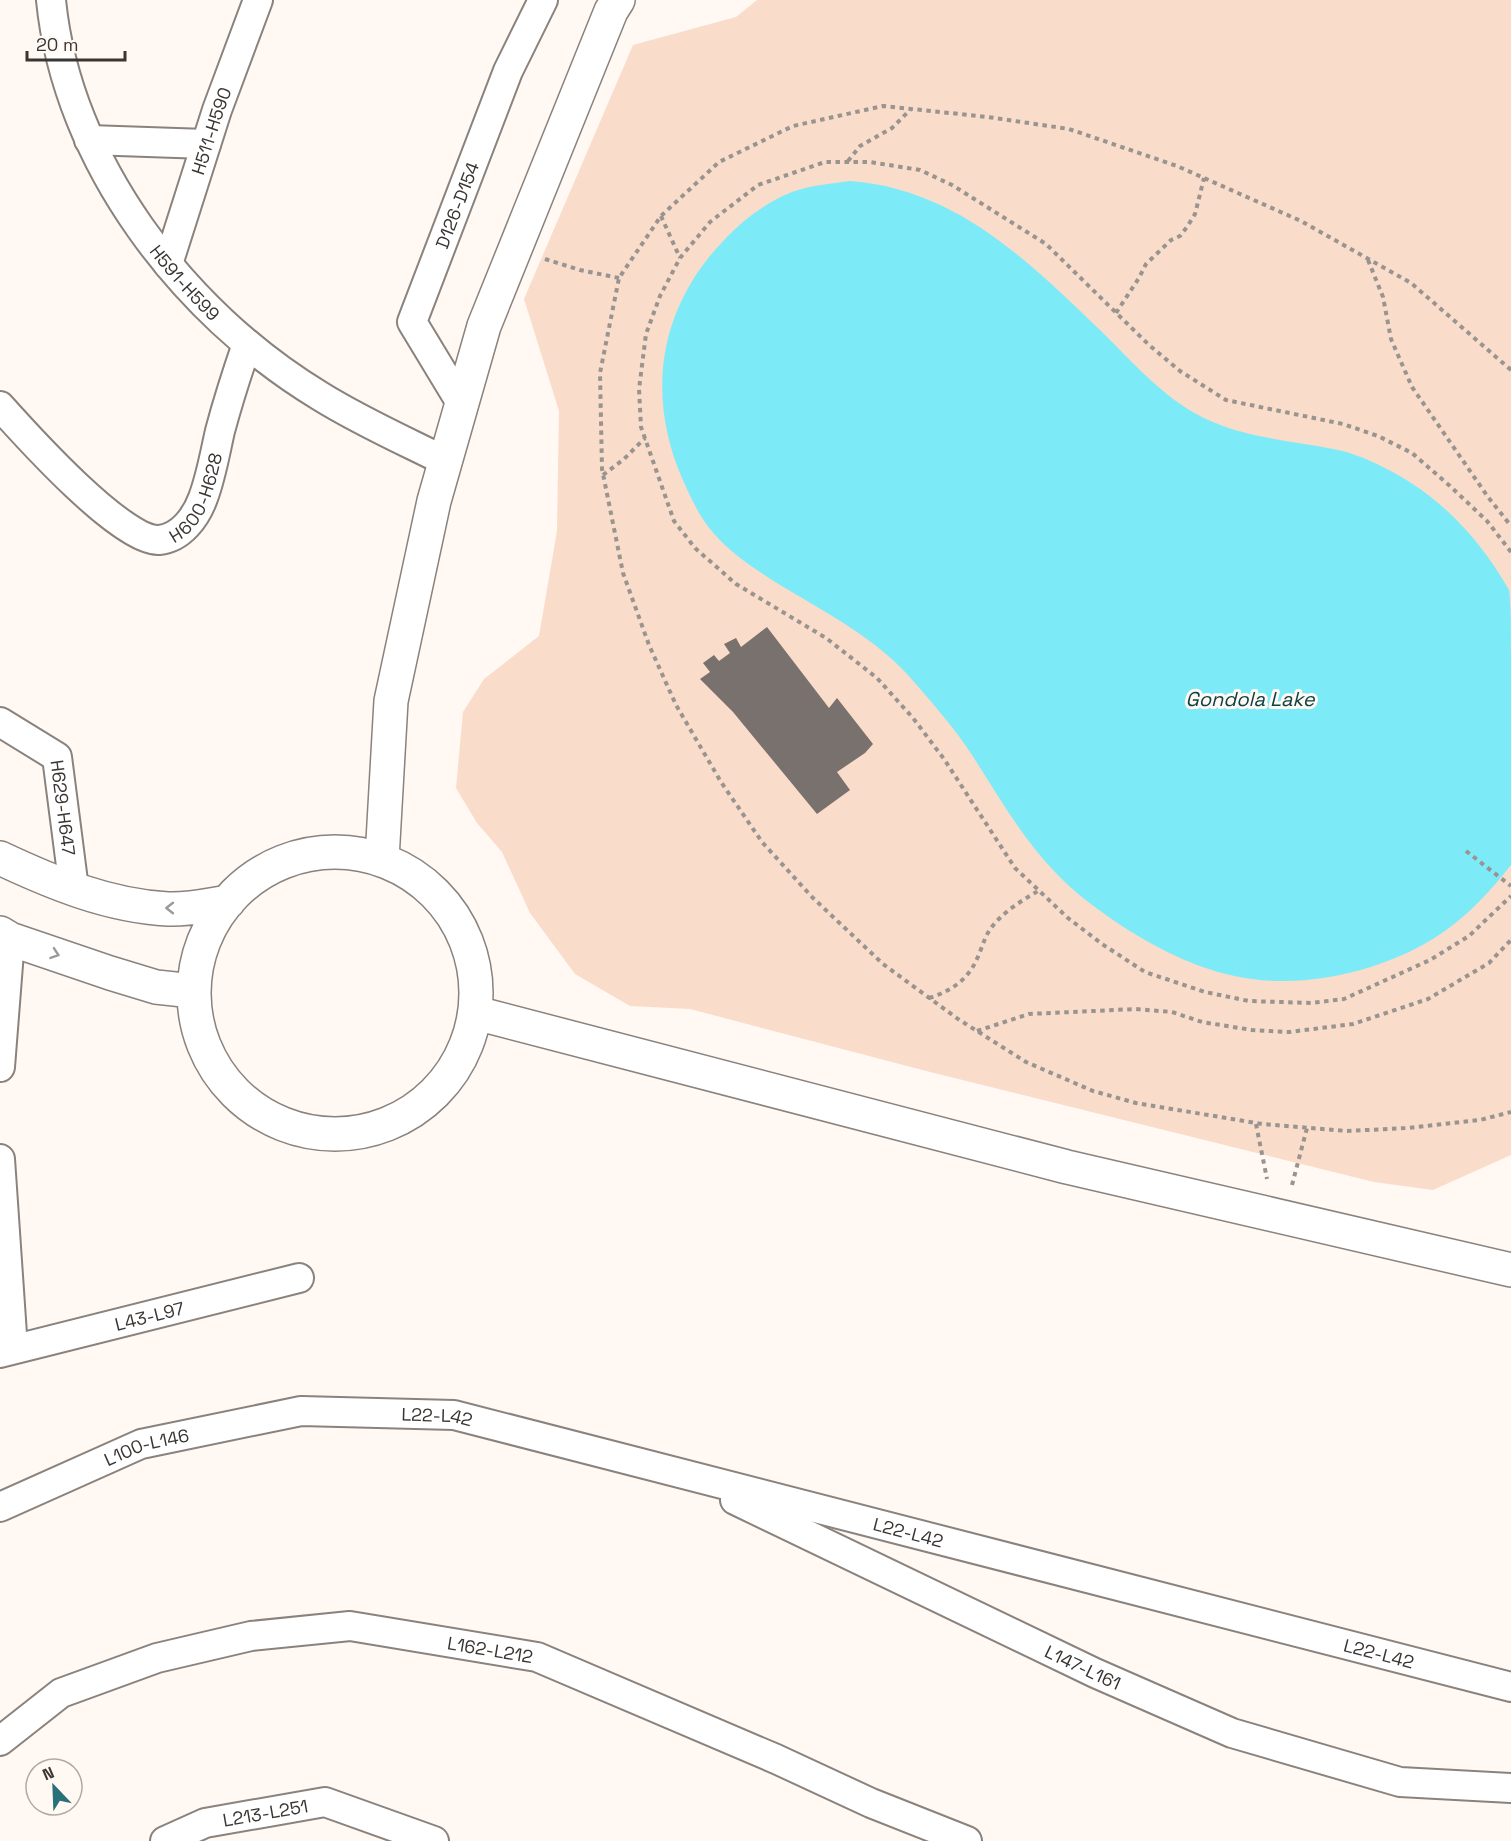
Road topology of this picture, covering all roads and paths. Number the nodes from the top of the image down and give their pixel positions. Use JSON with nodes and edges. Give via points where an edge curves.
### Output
{"nodes":[{"id":1,"x":51,"y":0,"type":"edge"},
{"id":2,"x":258,"y":0,"type":"edge"},
{"id":3,"x":543,"y":0,"type":"edge"},
{"id":4,"x":618,"y":0,"type":"edge"},
{"id":5,"x":911,"y":109,"type":"junction"},
{"id":6,"x":89,"y":140,"type":"junction"},
{"id":7,"x":206,"y":144,"type":"junction"},
{"id":8,"x":848,"y":162,"type":"junction"},
{"id":9,"x":1204,"y":178,"type":"junction"},
{"id":10,"x":661,"y":216,"type":"junction"},
{"id":11,"x":515,"y":249,"type":"junction"},
{"id":12,"x":680,"y":258,"type":"junction"},
{"id":13,"x":1368,"y":259,"type":"junction"},
{"id":14,"x":168,"y":264,"type":"junction"},
{"id":15,"x":620,"y":278,"type":"junction"},
{"id":16,"x":1116,"y":313,"type":"junction"},
{"id":17,"x":248,"y":344,"type":"junction"},
{"id":18,"x":1511,"y":370,"type":"edge"},
{"id":19,"x":461,"y":403,"type":"junction"},
{"id":20,"x":0,"y":406,"type":"edge"},
{"id":21,"x":645,"y":438,"type":"junction"},
{"id":22,"x":445,"y":460,"type":"junction"},
{"id":23,"x":603,"y":476,"type":"junction"},
{"id":24,"x":1511,"y":526,"type":"edge"},
{"id":25,"x":1511,"y":552,"type":"edge"},
{"id":26,"x":0,"y":722,"type":"edge"},
{"id":27,"x":1466,"y":851,"type":"dead end"},
{"id":28,"x":0,"y":858,"type":"edge"},
{"id":29,"x":382,"y":859,"type":"junction"},
{"id":30,"x":1511,"y":886,"type":"edge"},
{"id":31,"x":74,"y":890,"type":"junction"},
{"id":32,"x":1038,"y":891,"type":"junction"},
{"id":33,"x":1511,"y":896,"type":"edge"},
{"id":34,"x":228,"y":902,"type":"junction"},
{"id":35,"x":5,"y":936,"type":"edge"},
{"id":36,"x":1511,"y":940,"type":"edge"},
{"id":37,"x":193,"y":991,"type":"junction"},
{"id":38,"x":928,"y":998,"type":"junction"},
{"id":39,"x":476,"y":1013,"type":"junction"},
{"id":40,"x":977,"y":1031,"type":"junction"},
{"id":41,"x":0,"y":1067,"type":"edge"},
{"id":42,"x":1511,"y":1112,"type":"edge"},
{"id":43,"x":1256,"y":1124,"type":"junction"},
{"id":44,"x":1307,"y":1128,"type":"junction"},
{"id":45,"x":0,"y":1159,"type":"edge"},
{"id":46,"x":1279,"y":1216,"type":"junction"},
{"id":47,"x":1511,"y":1270,"type":"edge"},
{"id":48,"x":299,"y":1278,"type":"dead end"},
{"id":49,"x":7,"y":1351,"type":"edge"},
{"id":50,"x":301,"y":1411,"type":"joint"},
{"id":51,"x":678,"y":1472,"type":"junction"},
{"id":52,"x":0,"y":1507,"type":"edge"},
{"id":53,"x":1511,"y":1686,"type":"edge"},
{"id":54,"x":0,"y":1741,"type":"edge"},
{"id":55,"x":1511,"y":1788,"type":"edge"},
{"id":56,"x":165,"y":1841,"type":"edge"},
{"id":57,"x":434,"y":1841,"type":"edge"},
{"id":58,"x":967,"y":1841,"type":"edge"}],
"edges":[{"from":1,"to":6,"type":"street","name":"H591-H599","via":[[64,76]]},
{"from":2,"to":7,"type":"street","name":"H511-H590"},
{"from":3,"to":19,"type":"street","name":"D126-D154","via":[[508,71],[412,322]]},
{"from":4,"to":11,"type":"street"},
{"from":5,"to":8,"type":"path","via":[[892,128],[860,146]]},
{"from":5,"to":9,"type":"path","via":[[1069,129]]},
{"from":5,"to":10,"type":"path","via":[[883,106],[793,126],[719,162]]},
{"from":6,"to":7,"type":"street"},
{"from":6,"to":14,"type":"street","name":"H591-H599","via":[[108,179]]},
{"from":7,"to":14,"type":"street","name":"H511-H590"},
{"from":8,"to":12,"type":"path","via":[[825,162],[758,185],[710,222]]},
{"from":8,"to":16,"type":"path","via":[[920,170],[952,185],[1046,244]]},
{"from":9,"to":13,"type":"path","via":[[1301,221]]},
{"from":9,"to":16,"type":"path","via":[[1195,214],[1187,227],[1146,264]]},
{"from":10,"to":12,"type":"path"},
{"from":10,"to":15,"type":"path"},
{"from":11,"to":15,"type":"path"},
{"from":11,"to":19,"type":"street","via":[[484,326]]},
{"from":12,"to":21,"type":"path","via":[[646,334],[639,389]]},
{"from":13,"to":18,"type":"path","via":[[1411,283]]},
{"from":13,"to":24,"type":"path","via":[[1383,297],[1391,339],[1412,387]]},
{"from":14,"to":17,"type":"street","name":"H591-H599"},
{"from":15,"to":23,"type":"path","via":[[600,373]]},
{"from":16,"to":25,"type":"path","via":[[1180,371],[1227,400],[1343,424],[1412,453],[1488,521]]},
{"from":17,"to":20,"type":"street","name":"H600-H628","via":[[230,393],[204,497],[190,522],[168,538],[146,537],[117,520]]},
{"from":17,"to":22,"type":"street","name":"H591-H599","via":[[320,396]]},
{"from":19,"to":22,"type":"street"},
{"from":21,"to":23,"type":"path"},
{"from":21,"to":32,"type":"path","via":[[674,521],[694,548],[736,584],[826,638],[877,678],[944,759],[1009,859]]},
{"from":22,"to":29,"type":"street","via":[[391,701]]},
{"from":23,"to":38,"type":"path","via":[[623,573],[649,645],[676,705],[721,782],[762,842],[812,897],[883,964]]},
{"from":26,"to":31,"type":"street","name":"H629-H647","via":[[57,757]]},
{"from":27,"to":30,"type":"path"},
{"from":28,"to":31,"type":"street"},
{"from":29,"to":34,"type":"street","via":[[345,852],[306,855],[270,867]]},
{"from":29,"to":39,"type":"street","via":[[425,883],[457,919],[475,964]]},
{"from":34,"to":31,"type":"street","one_way":true,"via":[[170,909],[129,905]]},
{"from":32,"to":33,"type":"path","via":[[1093,938],[1145,972],[1205,992],[1250,1001],[1311,1004],[1344,999],[1430,960],[1469,936]]},
{"from":32,"to":38,"type":"path","via":[[1020,901],[991,928],[965,979]]},
{"from":34,"to":37,"type":"street","via":[[203,941]]},
{"from":35,"to":37,"type":"street","one_way":true,"via":[[156,987]]},
{"from":35,"to":41,"type":"street"},
{"from":36,"to":40,"type":"path","via":[[1489,963],[1428,999],[1353,1024],[1289,1032],[1252,1030],[1202,1022],[1172,1012],[1126,1009],[1029,1014]]},
{"from":37,"to":39,"type":"street","via":[[198,1029],[209,1056],[236,1095],[268,1118],[286,1125],[343,1135],[382,1127],[416,1110],[445,1083],[466,1050]]},
{"from":38,"to":40,"type":"path"},
{"from":39,"to":46,"type":"street","via":[[1067,1167]]},
{"from":40,"to":43,"type":"path","via":[[1026,1062],[1093,1091]]},
{"from":42,"to":44,"type":"path","via":[[1480,1120],[1408,1128]]},
{"from":43,"to":44,"type":"path"},
{"from":43,"to":46,"type":"path"},
{"from":44,"to":46,"type":"path"},
{"from":45,"to":49,"type":"street"},
{"from":46,"to":47,"type":"street"},
{"from":48,"to":49,"type":"street","name":"L43-L97"},
{"from":50,"to":51,"type":"street","name":"L22-L42","via":[[454,1415]]},
{"from":50,"to":52,"type":"street","name":"L100-L146","via":[[141,1444]]},
{"from":51,"to":53,"type":"street","name":"L22-L42"},
{"from":51,"to":55,"type":"street","name":"L147-L161","via":[[1095,1673],[1232,1733],[1400,1782]]},
{"from":54,"to":58,"type":"street","name":"L162-L212","via":[[61,1693],[158,1658],[251,1635],[350,1626],[537,1657]]},
{"from":56,"to":57,"type":"street","name":"L213-L251","via":[[206,1823],[325,1802]]}]}
